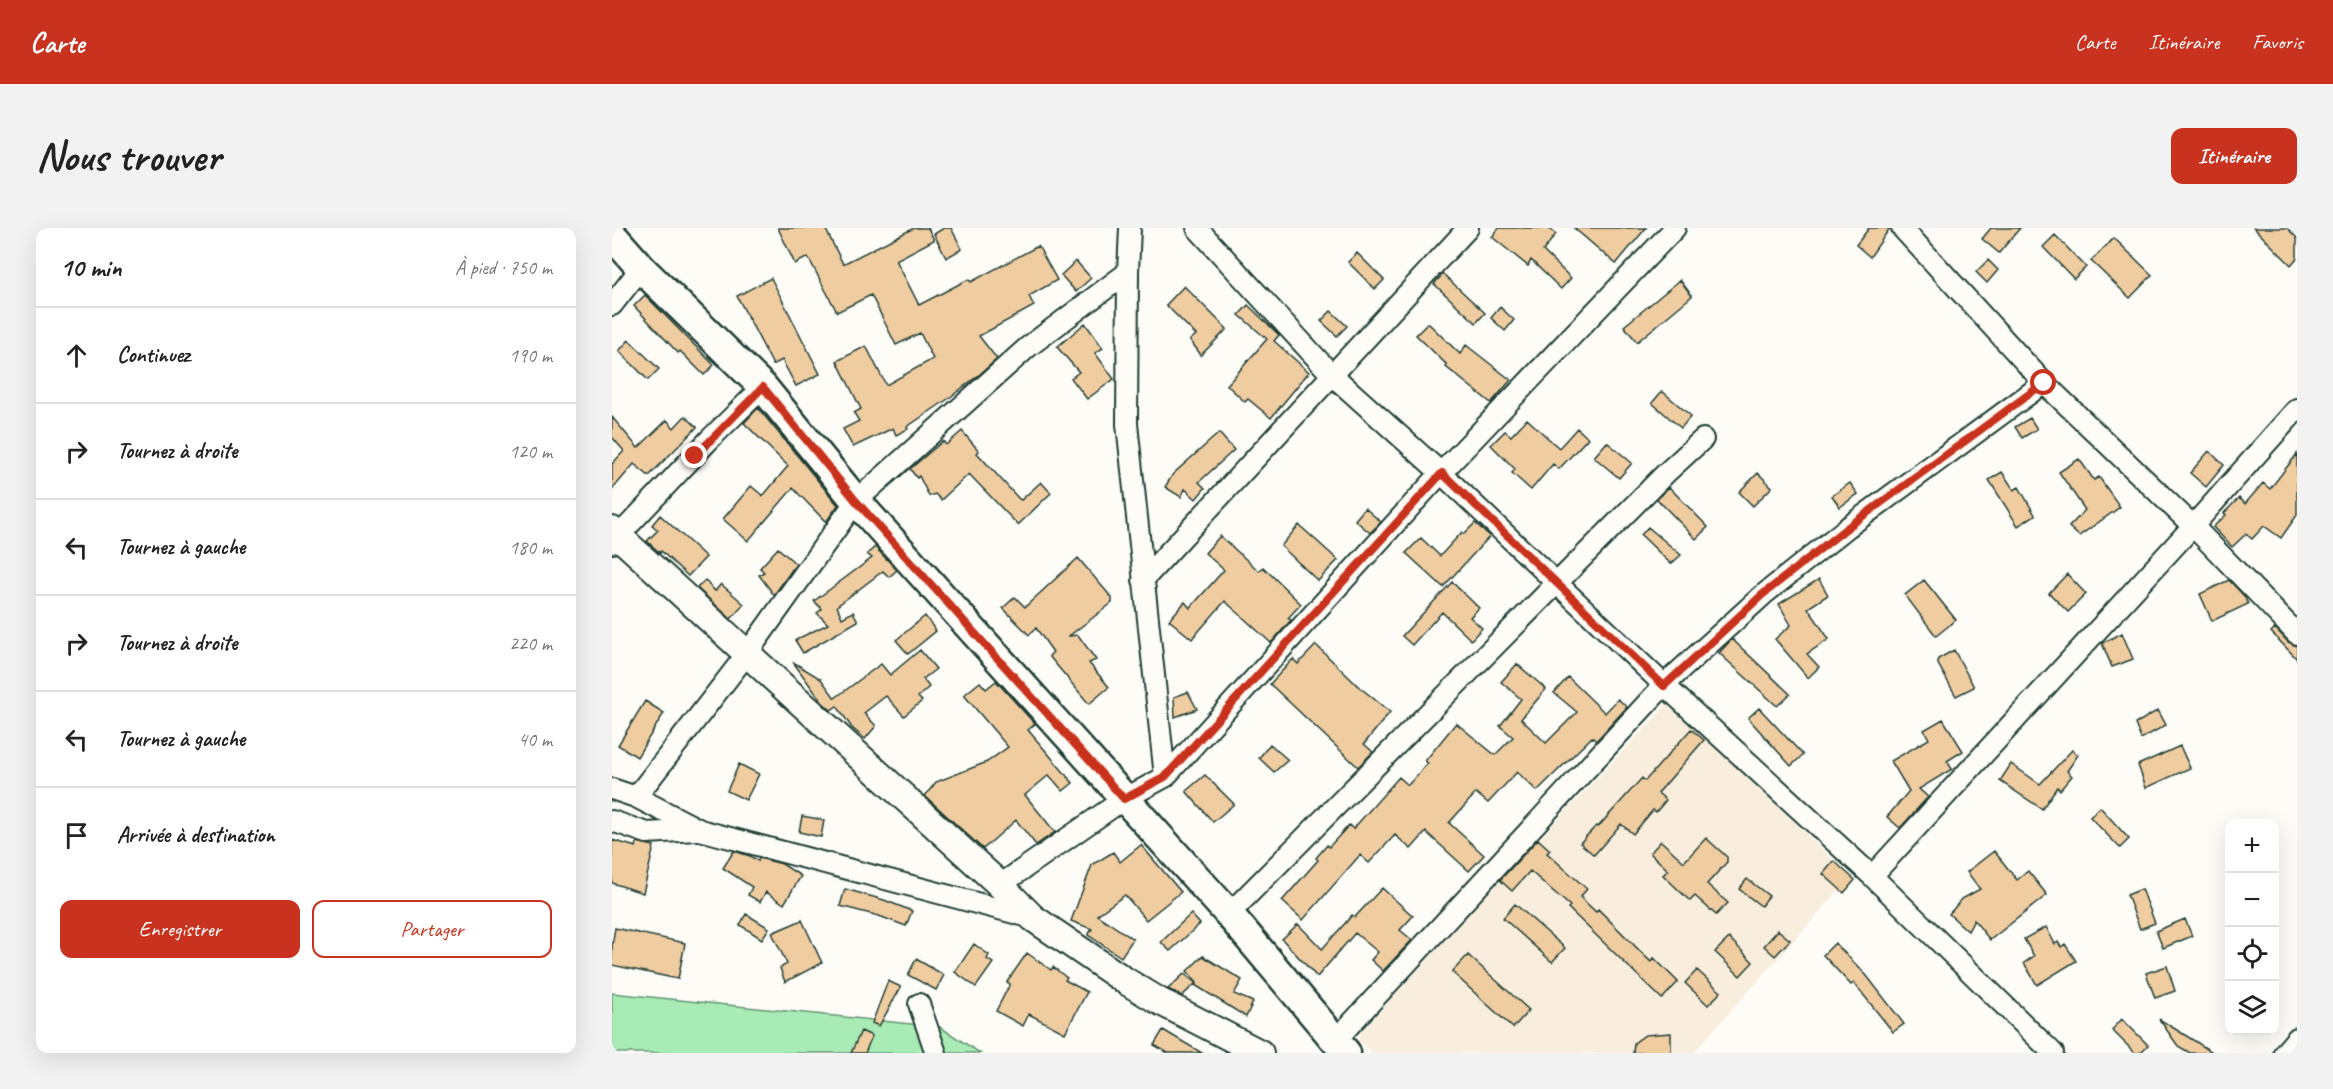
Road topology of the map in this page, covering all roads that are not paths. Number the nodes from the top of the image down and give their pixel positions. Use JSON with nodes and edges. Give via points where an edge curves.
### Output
{"nodes":[{"id":1,"x":1130,"y":228,"type":"edge"},
{"id":2,"x":1197,"y":228,"type":"edge"},
{"id":3,"x":1468,"y":228,"type":"edge"},
{"id":4,"x":1675,"y":228,"type":"edge"},
{"id":5,"x":1904,"y":229,"type":"edge"},
{"id":6,"x":612,"y":235,"type":"edge"},
{"id":7,"x":641,"y":268,"type":"junction"},
{"id":8,"x":1128,"y":272,"type":"junction"},
{"id":9,"x":612,"y":304,"type":"edge"},
{"id":10,"x":1331,"y":374,"type":"junction"},
{"id":11,"x":2044,"y":383,"type":"junction"},
{"id":12,"x":763,"y":387,"type":"junction"},
{"id":13,"x":2296,"y":411,"type":"edge"},
{"id":14,"x":1703,"y":439,"type":"dead end"},
{"id":15,"x":1442,"y":473,"type":"junction"},
{"id":16,"x":856,"y":501,"type":"junction"},
{"id":17,"x":2193,"y":526,"type":"junction"},
{"id":18,"x":614,"y":536,"type":"edge"},
{"id":19,"x":1143,"y":580,"type":"junction"},
{"id":20,"x":1557,"y":585,"type":"junction"},
{"id":21,"x":2297,"y":634,"type":"edge"},
{"id":22,"x":746,"y":655,"type":"junction"},
{"id":23,"x":1664,"y":686,"type":"junction"},
{"id":24,"x":1165,"y":777,"type":"junction"},
{"id":25,"x":612,"y":789,"type":"edge"},
{"id":26,"x":636,"y":797,"type":"junction"},
{"id":27,"x":1124,"y":799,"type":"junction"},
{"id":28,"x":612,"y":821,"type":"edge"},
{"id":29,"x":700,"y":830,"type":"junction"},
{"id":30,"x":1872,"y":876,"type":"junction"},
{"id":31,"x":1000,"y":885,"type":"junction"},
{"id":32,"x":1229,"y":914,"type":"junction"},
{"id":33,"x":1033,"y":918,"type":"junction"},
{"id":34,"x":919,"y":1004,"type":"dead end"},
{"id":35,"x":2297,"y":1038,"type":"edge"},
{"id":36,"x":1340,"y":1047,"type":"edge"},
{"id":37,"x":936,"y":1053,"type":"edge"},
{"id":38,"x":1260,"y":1053,"type":"edge"},
{"id":39,"x":2054,"y":1053,"type":"edge"},
{"id":40,"x":2284,"y":1053,"type":"edge"}],
"edges":[{"from":1,"to":8,"type":"street"},
{"from":2,"to":10,"type":"street"},
{"from":3,"to":10,"type":"street"},
{"from":4,"to":15,"type":"street"},
{"from":5,"to":11,"type":"street"},
{"from":6,"to":7,"type":"main road"},
{"from":7,"to":9,"type":"street"},
{"from":7,"to":12,"type":"main road"},
{"from":8,"to":16,"type":"street","via":[[1028,347]]},
{"from":8,"to":19,"type":"street","via":[[1127,424]]},
{"from":10,"to":15,"type":"street"},
{"from":10,"to":19,"type":"street"},
{"from":11,"to":17,"type":"street"},
{"from":11,"to":23,"type":"street","via":[[1762,595]]},
{"from":12,"to":16,"type":"main road"},
{"from":12,"to":18,"type":"street"},
{"from":13,"to":17,"type":"street"},
{"from":14,"to":20,"type":"street"},
{"from":15,"to":20,"type":"street"},
{"from":15,"to":24,"type":"street"},
{"from":16,"to":22,"type":"street"},
{"from":16,"to":27,"type":"main road"},
{"from":17,"to":21,"type":"street"},
{"from":17,"to":30,"type":"street"},
{"from":18,"to":22,"type":"street"},
{"from":19,"to":24,"type":"street"},
{"from":20,"to":23,"type":"street"},
{"from":20,"to":32,"type":"street"},
{"from":22,"to":26,"type":"street"},
{"from":22,"to":31,"type":"street"},
{"from":23,"to":30,"type":"street"},
{"from":23,"to":36,"type":"street"},
{"from":24,"to":27,"type":"street"},
{"from":25,"to":26,"type":"street"},
{"from":26,"to":29,"type":"street"},
{"from":27,"to":31,"type":"street"},
{"from":27,"to":32,"type":"main road"},
{"from":28,"to":29,"type":"street","via":[[647,833]]},
{"from":29,"to":33,"type":"street"},
{"from":30,"to":39,"type":"street"},
{"from":31,"to":33,"type":"street"},
{"from":32,"to":36,"type":"main road"},
{"from":33,"to":38,"type":"street","via":[[1142,990]]},
{"from":34,"to":37,"type":"street"},
{"from":35,"to":40,"type":"street"}]}
